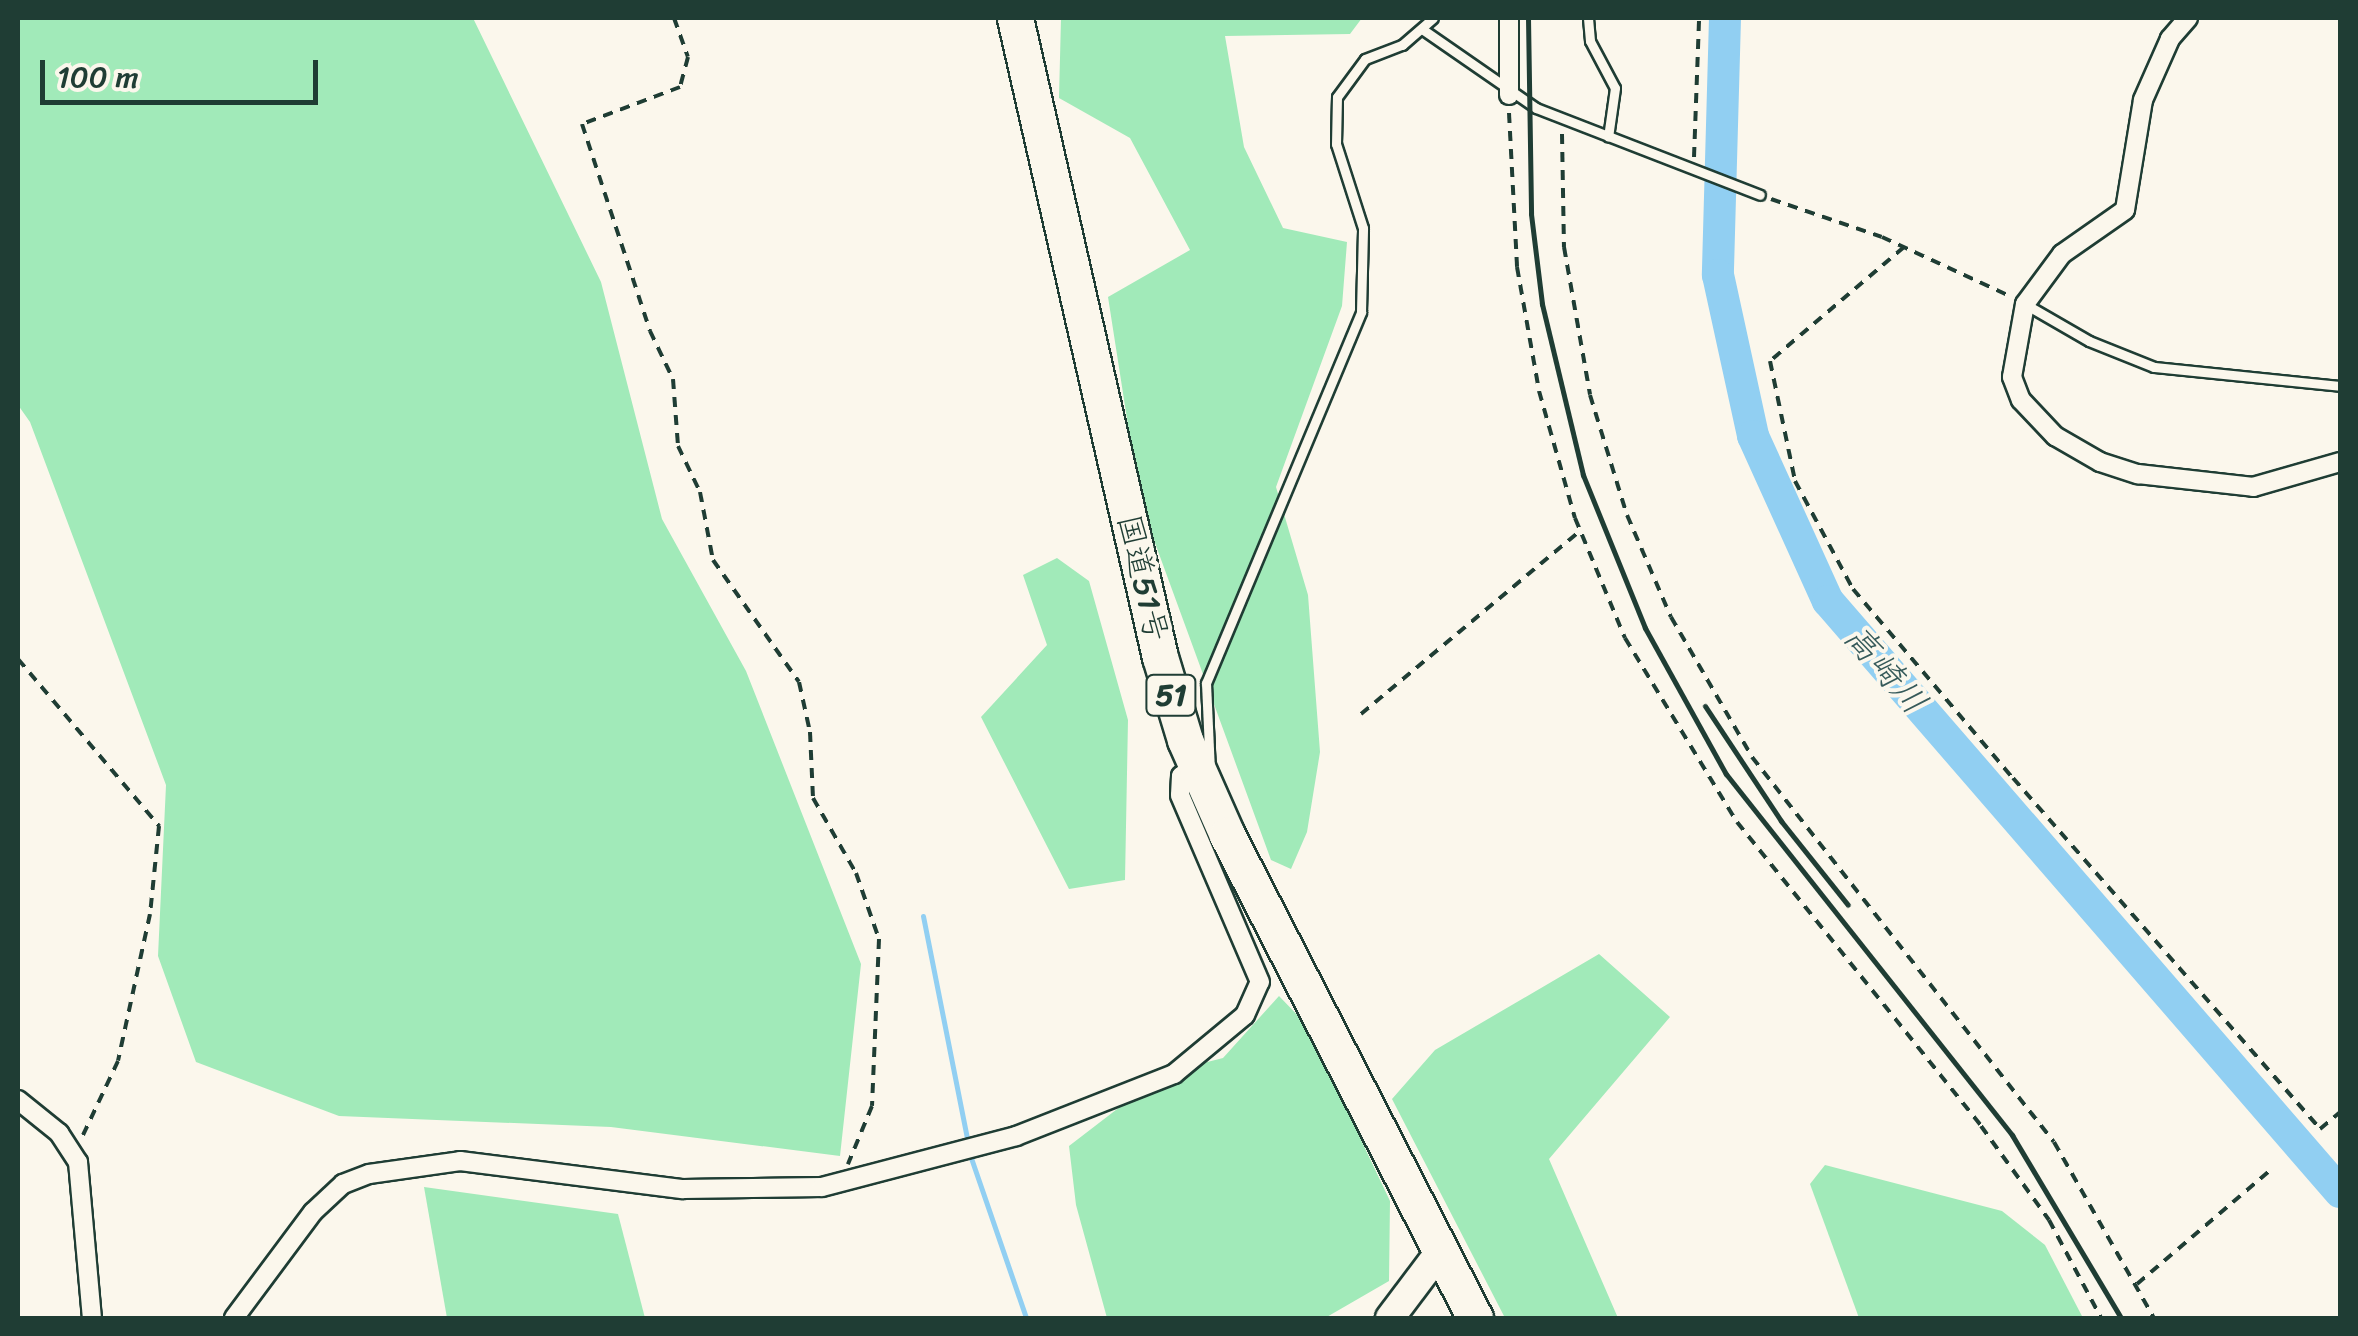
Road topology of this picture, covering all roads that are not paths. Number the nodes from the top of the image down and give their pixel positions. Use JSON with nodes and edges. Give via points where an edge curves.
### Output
{"nodes":[{"id":1,"x":1015,"y":18,"type":"edge"},
{"id":2,"x":1433,"y":18,"type":"edge"},
{"id":3,"x":1509,"y":18,"type":"edge"},
{"id":4,"x":1588,"y":18,"type":"edge"},
{"id":5,"x":2188,"y":18,"type":"edge"},
{"id":6,"x":1422,"y":30,"type":"junction"},
{"id":7,"x":1509,"y":95,"type":"junction"},
{"id":8,"x":1608,"y":137,"type":"junction"},
{"id":9,"x":1760,"y":195,"type":"road end"},
{"id":10,"x":2024,"y":304,"type":"junction"},
{"id":11,"x":2340,"y":386,"type":"edge"},
{"id":12,"x":2340,"y":462,"type":"edge"},
{"id":13,"x":1198,"y":771,"type":"junction"},
{"id":14,"x":18,"y":1100,"type":"edge"},
{"id":15,"x":1442,"y":1249,"type":"junction"},
{"id":16,"x":92,"y":1318,"type":"edge"},
{"id":17,"x":234,"y":1318,"type":"edge"},
{"id":18,"x":1390,"y":1318,"type":"edge"},
{"id":19,"x":1475,"y":1318,"type":"edge"}],
"edges":[{"from":1,"to":13,"type":"highway","name":"国道51号","number":"51","via":[[1160,658]]},
{"from":2,"to":6,"type":"lane"},
{"from":3,"to":7,"type":"street"},
{"from":4,"to":8,"type":"lane","via":[[1590,41],[1615,88]]},
{"from":5,"to":10,"type":"street","via":[[2163,52],[2143,100],[2125,210],[2062,254]]},
{"from":6,"to":7,"type":"lane"},
{"from":6,"to":13,"type":"lane","via":[[1365,60],[1336,97],[1336,144],[1363,228],[1361,312],[1328,404],[1287,483],[1210,671],[1214,764]]},
{"from":7,"to":8,"type":"lane"},
{"from":8,"to":9,"type":"lane"},
{"from":10,"to":11,"type":"lane","via":[[2088,342],[2154,367]]},
{"from":10,"to":12,"type":"street","via":[[2012,377],[2021,400],[2055,436],[2100,462],[2138,474],[2253,487]]},
{"from":13,"to":15,"type":"highway","name":"国道51号","number":"51"},
{"from":13,"to":17,"type":"street","via":[[1181,776],[1180,795],[1260,982],[1245,1016],[1174,1074],[1016,1136],[822,1187],[683,1190],[460,1160],[369,1174],[342,1184],[313,1212]]},
{"from":14,"to":16,"type":"street","via":[[74,1154],[84,1190]]},
{"from":15,"to":18,"type":"street"},
{"from":15,"to":19,"type":"highway","name":"国道51号","number":"51"}]}
